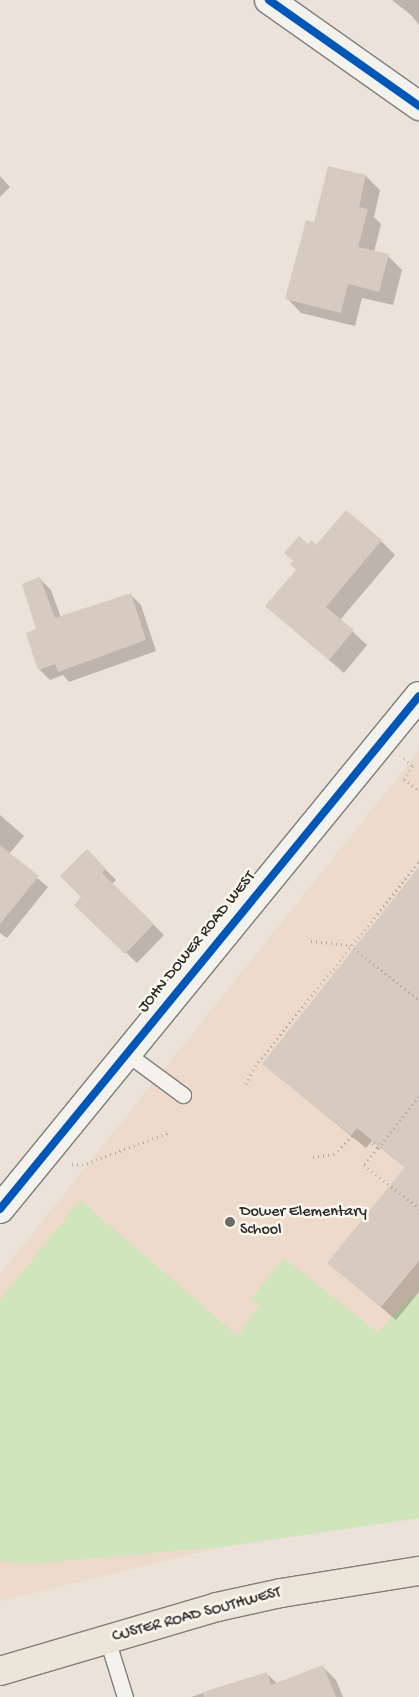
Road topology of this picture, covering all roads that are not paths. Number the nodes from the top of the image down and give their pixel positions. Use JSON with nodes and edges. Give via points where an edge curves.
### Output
{"nodes":[{"id":1,"x":269,"y":0,"type":"edge"},
{"id":2,"x":419,"y":106,"type":"edge"},
{"id":3,"x":419,"y":696,"type":"edge"},
{"id":4,"x":126,"y":1053,"type":"junction"},
{"id":5,"x":183,"y":1094,"type":"dead end"},
{"id":6,"x":0,"y":1209,"type":"edge"},
{"id":7,"x":408,"y":1573,"type":"edge"},
{"id":8,"x":107,"y":1639,"type":"junction"},
{"id":9,"x":0,"y":1671,"type":"edge"},
{"id":10,"x":125,"y":1697,"type":"edge"}],
"edges":[{"from":1,"to":2,"type":"street"},
{"from":3,"to":4,"type":"street","name":"JOHN DOWER ROAD WEST"},
{"from":4,"to":5,"type":"lane"},
{"from":4,"to":6,"type":"street","name":"JOHN DOWER ROAD WEST"},
{"from":7,"to":8,"type":"main road","name":"CUSTER ROAD SOUTHWEST","via":[[235,1603]]},
{"from":8,"to":9,"type":"main road","name":"CUSTER ROAD SOUTHWEST"},
{"from":8,"to":10,"type":"lane"}]}
